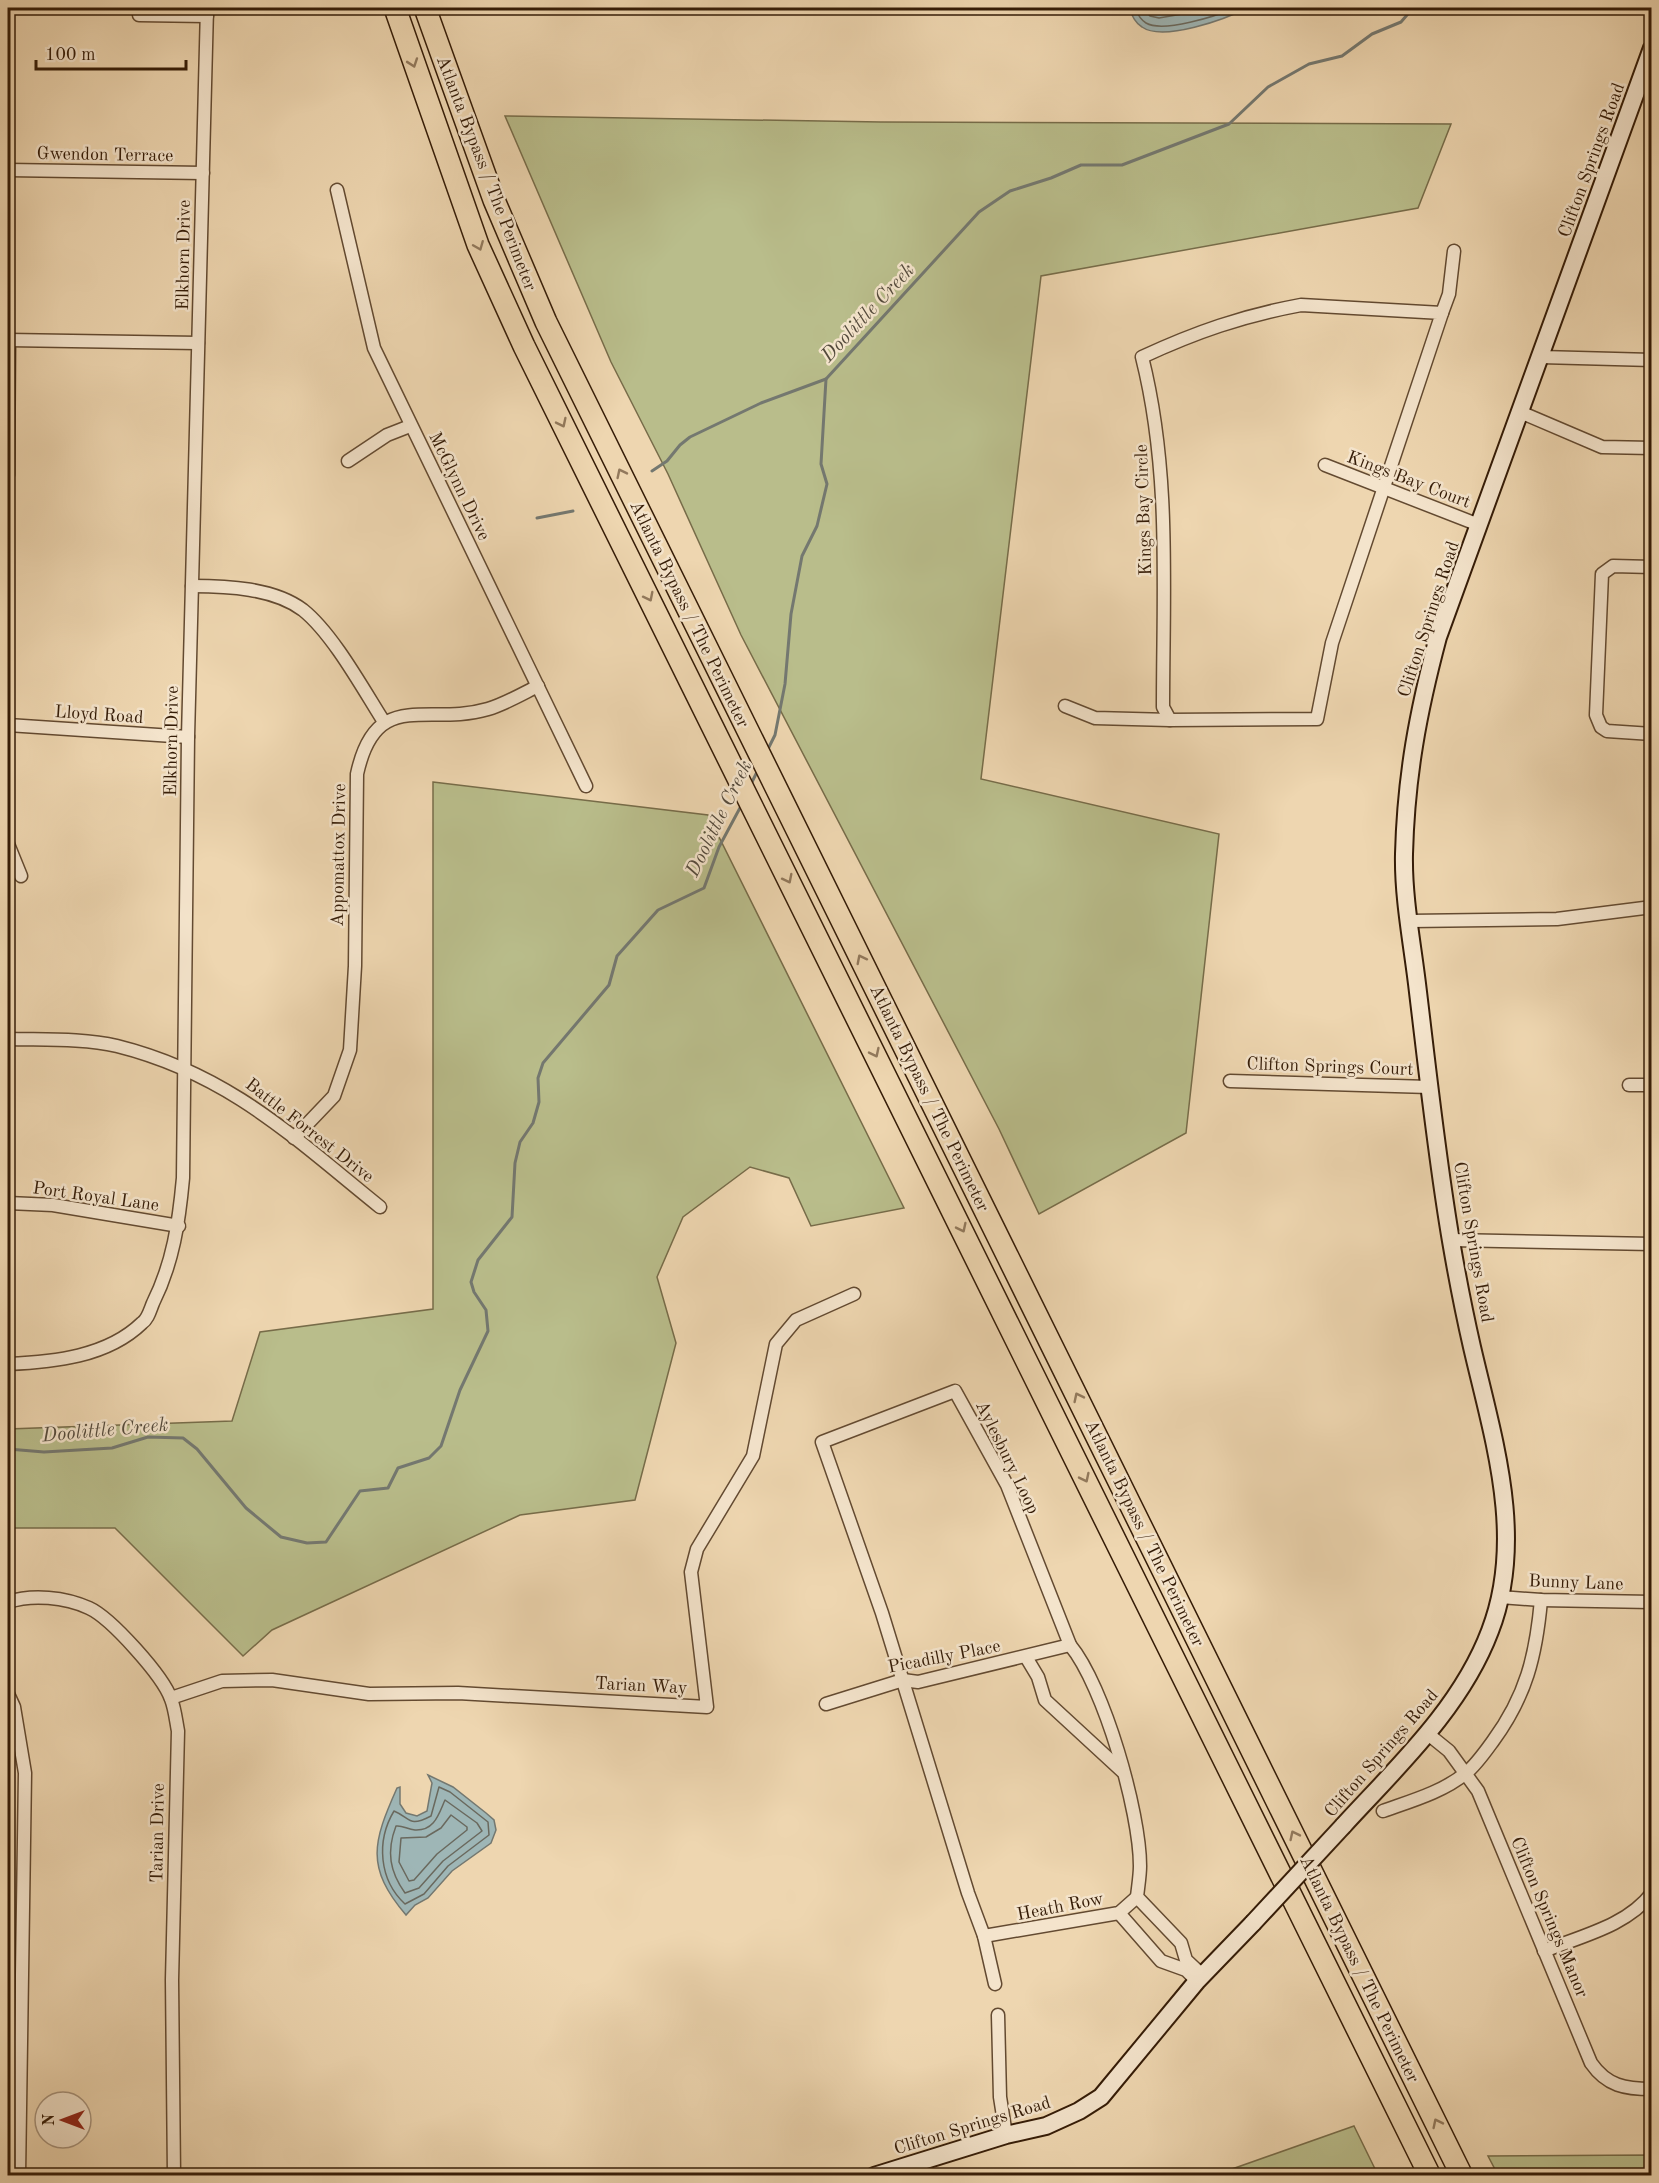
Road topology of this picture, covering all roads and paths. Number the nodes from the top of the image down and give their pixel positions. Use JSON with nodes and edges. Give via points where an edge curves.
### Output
{"nodes":[{"id":1,"x":395,"y":8,"type":"edge"},
{"id":2,"x":425,"y":8,"type":"edge"},
{"id":3,"x":207,"y":12,"type":"edge"},
{"id":4,"x":139,"y":15,"type":"dead end"},
{"id":5,"x":1652,"y":48,"type":"edge"},
{"id":6,"x":8,"y":170,"type":"edge"},
{"id":7,"x":203,"y":173,"type":"junction"},
{"id":8,"x":337,"y":190,"type":"dead end"},
{"id":9,"x":1454,"y":251,"type":"dead end"},
{"id":10,"x":1442,"y":313,"type":"junction"},
{"id":11,"x":8,"y":340,"type":"edge"},
{"id":12,"x":198,"y":343,"type":"junction"},
{"id":13,"x":1541,"y":357,"type":"junction"},
{"id":14,"x":1652,"y":360,"type":"edge"},
{"id":15,"x":1520,"y":412,"type":"junction"},
{"id":16,"x":410,"y":426,"type":"junction"},
{"id":17,"x":1652,"y":448,"type":"edge"},
{"id":18,"x":348,"y":461,"type":"dead end"},
{"id":19,"x":1325,"y":465,"type":"dead end"},
{"id":20,"x":8,"y":475,"type":"edge"},
{"id":21,"x":1382,"y":488,"type":"junction"},
{"id":22,"x":1479,"y":525,"type":"junction"},
{"id":23,"x":1652,"y":567,"type":"edge"},
{"id":24,"x":192,"y":586,"type":"junction"},
{"id":25,"x":538,"y":686,"type":"junction"},
{"id":26,"x":1065,"y":706,"type":"dead end"},
{"id":27,"x":1170,"y":720,"type":"junction"},
{"id":28,"x":384,"y":722,"type":"junction"},
{"id":29,"x":8,"y":724,"type":"edge"},
{"id":30,"x":1652,"y":734,"type":"edge"},
{"id":31,"x":188,"y":737,"type":"junction"},
{"id":32,"x":586,"y":786,"type":"dead end"},
{"id":33,"x":8,"y":844,"type":"edge"},
{"id":34,"x":21,"y":876,"type":"dead end"},
{"id":35,"x":1652,"y":908,"type":"edge"},
{"id":36,"x":1410,"y":921,"type":"junction"},
{"id":37,"x":8,"y":1039,"type":"edge"},
{"id":38,"x":185,"y":1069,"type":"junction"},
{"id":39,"x":1230,"y":1081,"type":"dead end"},
{"id":40,"x":1629,"y":1085,"type":"dead end"},
{"id":41,"x":1652,"y":1085,"type":"edge"},
{"id":42,"x":1429,"y":1087,"type":"junction"},
{"id":43,"x":294,"y":1138,"type":"junction"},
{"id":44,"x":8,"y":1203,"type":"edge"},
{"id":45,"x":380,"y":1208,"type":"dead end"},
{"id":46,"x":179,"y":1226,"type":"junction"},
{"id":47,"x":1451,"y":1240,"type":"junction"},
{"id":48,"x":1652,"y":1244,"type":"edge"},
{"id":49,"x":854,"y":1294,"type":"dead end"},
{"id":50,"x":8,"y":1364,"type":"edge"},
{"id":51,"x":1500,"y":1596,"type":"junction"},
{"id":52,"x":1541,"y":1600,"type":"junction"},
{"id":53,"x":8,"y":1602,"type":"edge"},
{"id":54,"x":1652,"y":1602,"type":"edge"},
{"id":55,"x":1070,"y":1645,"type":"junction"},
{"id":56,"x":1026,"y":1657,"type":"junction"},
{"id":57,"x":903,"y":1680,"type":"junction"},
{"id":58,"x":8,"y":1694,"type":"edge"},
{"id":59,"x":171,"y":1698,"type":"junction"},
{"id":60,"x":826,"y":1704,"type":"dead end"},
{"id":61,"x":1428,"y":1734,"type":"junction"},
{"id":62,"x":1123,"y":1772,"type":"junction"},
{"id":63,"x":1467,"y":1773,"type":"junction"},
{"id":64,"x":1383,"y":1811,"type":"dead end"},
{"id":65,"x":1652,"y":1893,"type":"edge"},
{"id":66,"x":1137,"y":1897,"type":"junction"},
{"id":67,"x":1119,"y":1913,"type":"junction"},
{"id":68,"x":1162,"y":1924,"type":"junction"},
{"id":69,"x":984,"y":1936,"type":"junction"},
{"id":70,"x":1144,"y":1942,"type":"junction"},
{"id":71,"x":1544,"y":1951,"type":"junction"},
{"id":72,"x":1199,"y":1978,"type":"junction"},
{"id":73,"x":995,"y":1984,"type":"dead end"},
{"id":74,"x":998,"y":2015,"type":"dead end"},
{"id":75,"x":1652,"y":2089,"type":"edge"},
{"id":76,"x":1006,"y":2135,"type":"junction"},
{"id":77,"x":19,"y":2175,"type":"edge"},
{"id":78,"x":174,"y":2175,"type":"edge"},
{"id":79,"x":874,"y":2175,"type":"edge"},
{"id":80,"x":1430,"y":2175,"type":"edge"},
{"id":81,"x":1462,"y":2175,"type":"edge"}],
"edges":[{"from":1,"to":80,"type":"highway","name":"Atlanta Bypass / The Perimeter","one_way":true,"via":[[478,245],[581,462]]},
{"from":81,"to":2,"type":"highway","name":"Atlanta Bypass / The Perimeter","one_way":true,"via":[[537,300],[470,137]]},
{"from":3,"to":4,"type":"street"},
{"from":3,"to":7,"type":"street","name":"Elkhorn Drive"},
{"from":5,"to":13,"type":"street","name":"Clifton Springs Road"},
{"from":6,"to":7,"type":"street","name":"Gwendon Terrace"},
{"from":7,"to":12,"type":"street","name":"Elkhorn Drive"},
{"from":8,"to":16,"type":"street","name":"McGlynn Drive","via":[[374,348]]},
{"from":9,"to":10,"type":"street","via":[[1449,294]]},
{"from":10,"to":21,"type":"street"},
{"from":10,"to":27,"type":"street","name":"Kings Bay Circle","via":[[1301,305],[1246,316],[1182,338],[1142,357],[1155,408],[1163,484],[1163,707]]},
{"from":11,"to":12,"type":"street"},
{"from":11,"to":20,"type":"street"},
{"from":12,"to":24,"type":"street","name":"Elkhorn Drive"},
{"from":13,"to":14,"type":"street"},
{"from":13,"to":15,"type":"street","name":"Clifton Springs Road"},
{"from":15,"to":17,"type":"street","via":[[1602,447]]},
{"from":15,"to":22,"type":"street","name":"Clifton Springs Road"},
{"from":16,"to":18,"type":"street","via":[[378,440]]},
{"from":16,"to":25,"type":"street","name":"McGlynn Drive"},
{"from":19,"to":21,"type":"street","name":"Kings Bay Court"},
{"from":21,"to":22,"type":"street","name":"Kings Bay Court"},
{"from":21,"to":27,"type":"street","via":[[1332,643],[1317,719]]},
{"from":22,"to":36,"type":"street","name":"Clifton Springs Road","via":[[1438,637],[1418,711],[1408,783],[1404,857]]},
{"from":23,"to":30,"type":"street","via":[[1613,566],[1602,574],[1596,715],[1607,731]]},
{"from":24,"to":28,"type":"street","via":[[254,592],[303,610]]},
{"from":24,"to":31,"type":"street","name":"Elkhorn Drive"},
{"from":25,"to":28,"type":"street","via":[[488,709],[398,717]]},
{"from":25,"to":32,"type":"street","name":"McGlynn Drive"},
{"from":26,"to":27,"type":"street","via":[[1095,718]]},
{"from":28,"to":43,"type":"street","name":"Appomattox Drive","via":[[362,751],[357,774],[350,1050],[334,1096]]},
{"from":29,"to":31,"type":"street","name":"Lloyd Road"},
{"from":31,"to":38,"type":"street","name":"Elkhorn Drive"},
{"from":33,"to":34,"type":"street"},
{"from":35,"to":36,"type":"street","via":[[1557,919]]},
{"from":36,"to":42,"type":"street","name":"Clifton Springs Road"},
{"from":37,"to":38,"type":"street","name":"Battle Forrest Drive","via":[[116,1046]]},
{"from":38,"to":43,"type":"street","name":"Battle Forrest Drive","via":[[254,1106]]},
{"from":38,"to":46,"type":"street","name":"Elkhorn Drive"},
{"from":39,"to":42,"type":"street","name":"Clifton Springs Court"},
{"from":40,"to":41,"type":"street"},
{"from":42,"to":47,"type":"street","name":"Clifton Springs Road"},
{"from":43,"to":45,"type":"street","name":"Battle Forrest Drive"},
{"from":44,"to":46,"type":"street","name":"Port Royal Lane","via":[[53,1205]]},
{"from":46,"to":50,"type":"street","name":"Elkhorn Drive","via":[[163,1283],[144,1322],[92,1352]]},
{"from":47,"to":48,"type":"street"},
{"from":47,"to":51,"type":"street","name":"Clifton Springs Road","via":[[1499,1458],[1505,1547]]},
{"from":49,"to":59,"type":"street","name":"Tarian Way","via":[[796,1320],[776,1344],[753,1456],[697,1549],[692,1572],[706,1707],[458,1693],[369,1694],[272,1680],[222,1681]]},
{"from":51,"to":52,"type":"street","name":"Bunny Lane"},
{"from":51,"to":61,"type":"street","name":"Clifton Springs Road","via":[[1490,1631],[1473,1665]]},
{"from":52,"to":54,"type":"street","name":"Bunny Lane"},
{"from":52,"to":63,"type":"street","via":[[1536,1648],[1524,1687],[1509,1720]]},
{"from":53,"to":59,"type":"street","name":"Tarian Drive","via":[[22,1598],[64,1600],[91,1608],[142,1656]]},
{"from":55,"to":56,"type":"street","name":"Picadilly Place"},
{"from":55,"to":57,"type":"street","name":"Aylesbury Loop","via":[[1006,1485],[955,1391],[822,1442]]},
{"from":55,"to":62,"type":"street","name":"Aylesbury Loop","via":[[1108,1722]]},
{"from":56,"to":57,"type":"street","name":"Picadilly Place","via":[[918,1682]]},
{"from":56,"to":62,"type":"street","via":[[1045,1700]]},
{"from":57,"to":60,"type":"street","name":"Picadilly Place"},
{"from":57,"to":69,"type":"street","name":"Aylesbury Loop"},
{"from":58,"to":77,"type":"street","via":[[14,1707],[25,1773]]},
{"from":59,"to":78,"type":"street","name":"Tarian Drive","via":[[177,1731],[172,1980]]},
{"from":61,"to":63,"type":"street","name":"Clifton Springs Manor"},
{"from":61,"to":72,"type":"street","name":"Clifton Springs Road","bridge":true},
{"from":62,"to":66,"type":"street","name":"Aylesbury Loop","via":[[1138,1846]]},
{"from":63,"to":64,"type":"street","via":[[1440,1789]]},
{"from":63,"to":71,"type":"street","name":"Clifton Springs Manor"},
{"from":65,"to":71,"type":"street","via":[[1622,1920]]},
{"from":66,"to":67,"type":"street","name":"Heath Row"},
{"from":66,"to":68,"type":"street"},
{"from":67,"to":69,"type":"street","name":"Heath Row"},
{"from":67,"to":70,"type":"street"},
{"from":68,"to":70,"type":"street","via":[[1149,1929]]},
{"from":68,"to":72,"type":"street","via":[[1181,1943],[1186,1960]]},
{"from":69,"to":73,"type":"street","name":"Aylesbury Loop"},
{"from":70,"to":72,"type":"street","via":[[1161,1961]]},
{"from":71,"to":75,"type":"street","name":"Clifton Springs Manor","via":[[1600,2076],[1629,2089]]},
{"from":72,"to":76,"type":"street","name":"Clifton Springs Road","via":[[1101,2097],[1047,2126]]},
{"from":74,"to":76,"type":"street","via":[[1000,2097]]},
{"from":76,"to":79,"type":"street","name":"Clifton Springs Road"}]}
